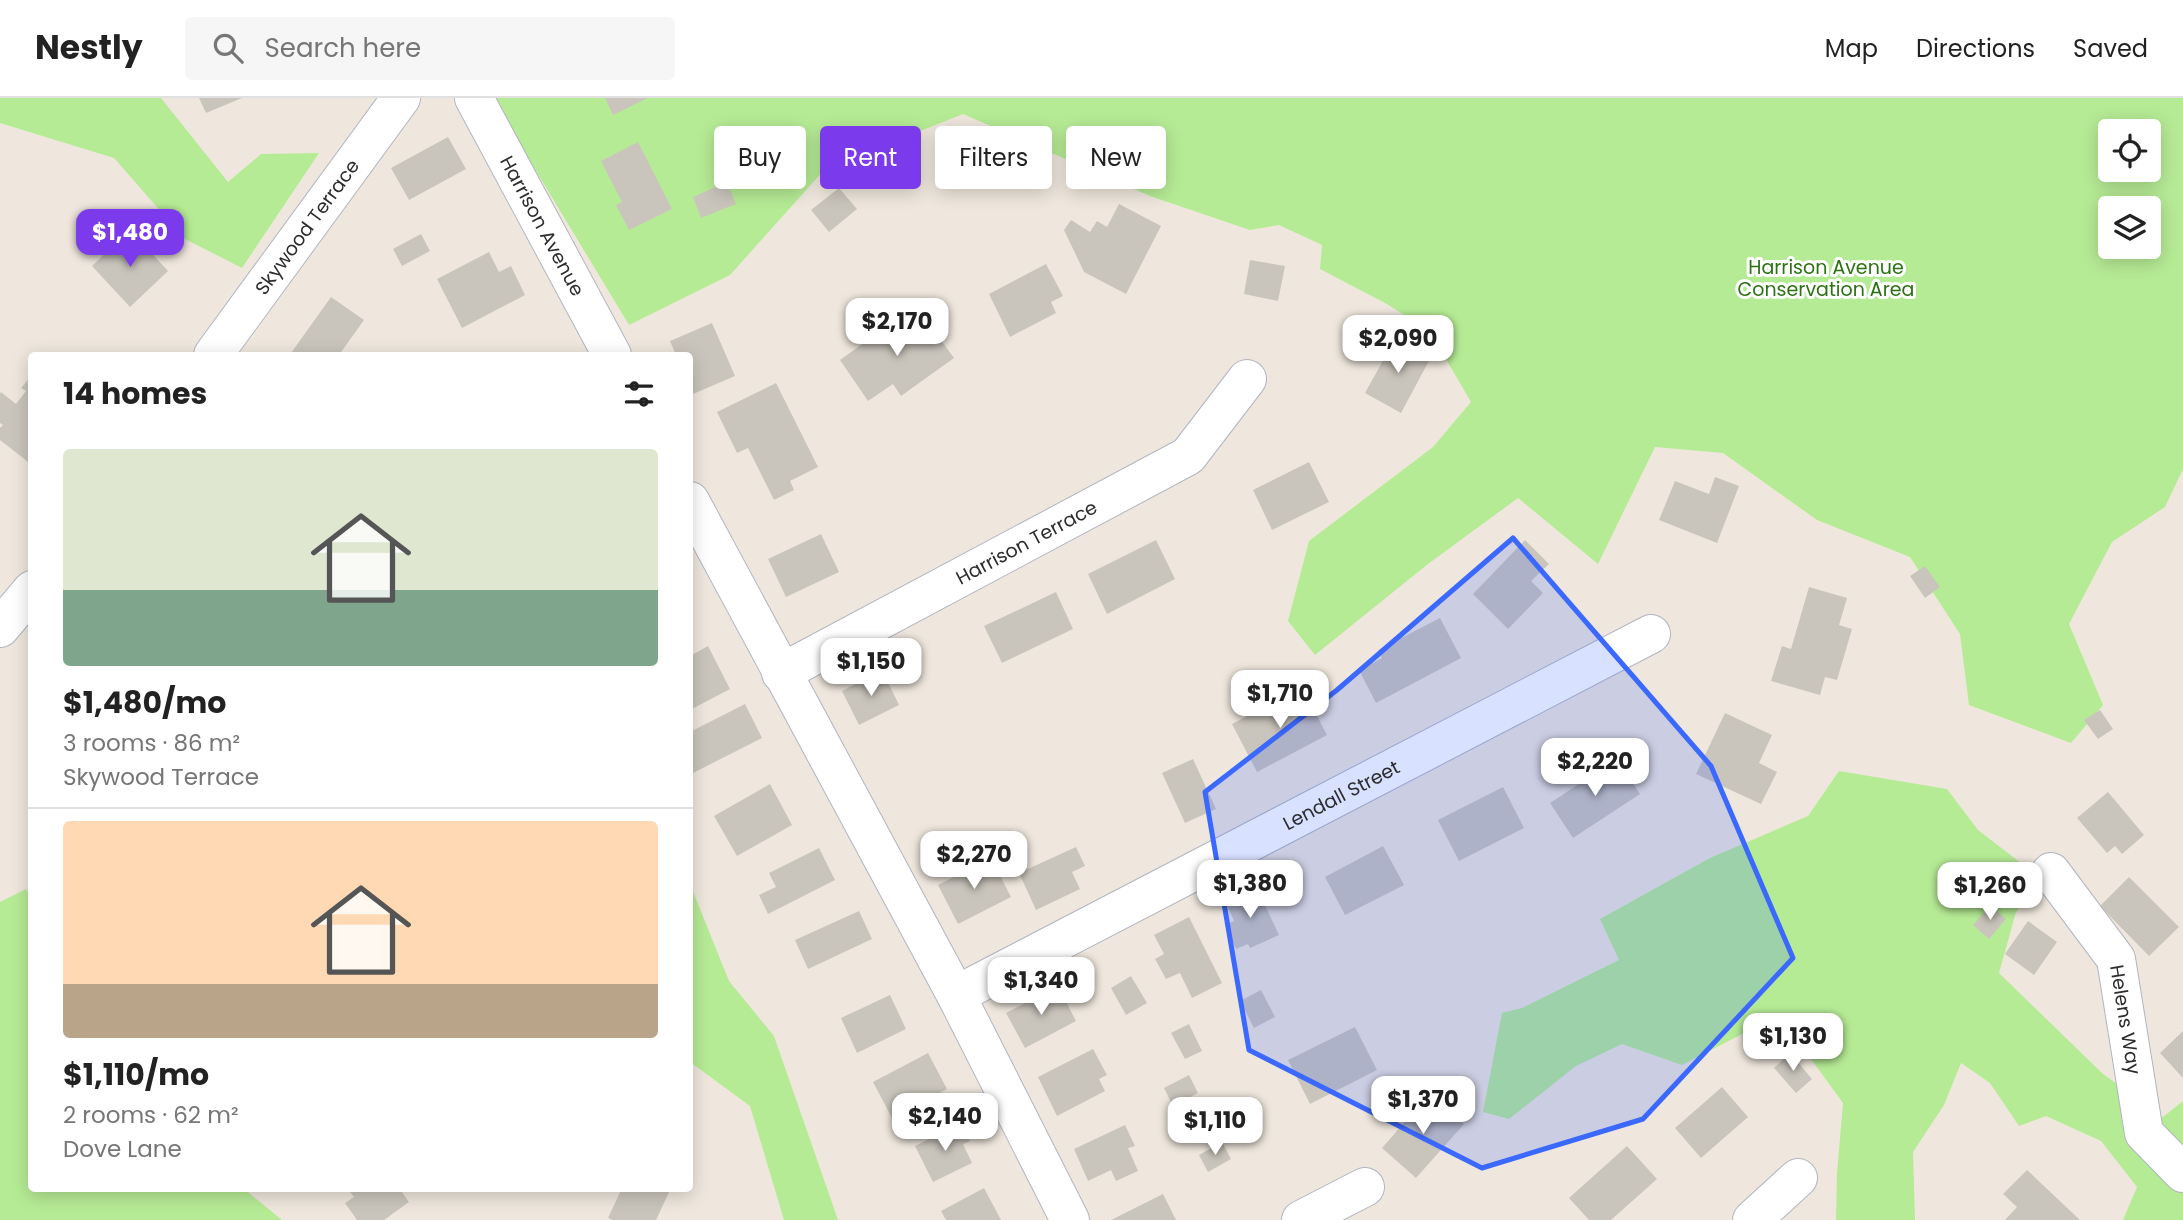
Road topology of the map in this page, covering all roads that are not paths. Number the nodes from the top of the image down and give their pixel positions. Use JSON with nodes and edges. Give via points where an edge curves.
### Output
{"nodes":[{"id":1,"x":401,"y":98,"type":"edge"},
{"id":2,"x":474,"y":98,"type":"edge"},
{"id":3,"x":216,"y":352,"type":"edge"},
{"id":4,"x":609,"y":352,"type":"edge"},
{"id":5,"x":1247,"y":379,"type":"dead end"},
{"id":6,"x":693,"y":507,"type":"edge"},
{"id":7,"x":28,"y":595,"type":"edge"},
{"id":8,"x":0,"y":628,"type":"edge"},
{"id":9,"x":1651,"y":634,"type":"dead end"},
{"id":10,"x":781,"y":673,"type":"junction"},
{"id":11,"x":2051,"y":872,"type":"dead end"},
{"id":12,"x":956,"y":995,"type":"junction"},
{"id":13,"x":2183,"y":1173,"type":"edge"},
{"id":14,"x":1798,"y":1178,"type":"dead end"},
{"id":15,"x":1365,"y":1187,"type":"dead end"},
{"id":16,"x":1070,"y":1220,"type":"edge"},
{"id":17,"x":1301,"y":1220,"type":"edge"},
{"id":18,"x":1752,"y":1220,"type":"edge"}],
"edges":[{"from":1,"to":3,"type":"street","name":"Skywood Terrace"},
{"from":2,"to":4,"type":"street","name":"Harrison Avenue"},
{"from":5,"to":10,"type":"street","name":"Harrison Terrace","via":[[1188,456]]},
{"from":6,"to":10,"type":"street"},
{"from":7,"to":8,"type":"street"},
{"from":9,"to":12,"type":"street","name":"Lendall Street"},
{"from":10,"to":12,"type":"street"},
{"from":11,"to":13,"type":"street","name":"Helens Way","via":[[2116,959],[2144,1133]]},
{"from":12,"to":16,"type":"street"},
{"from":14,"to":18,"type":"street"},
{"from":15,"to":17,"type":"street"}]}
